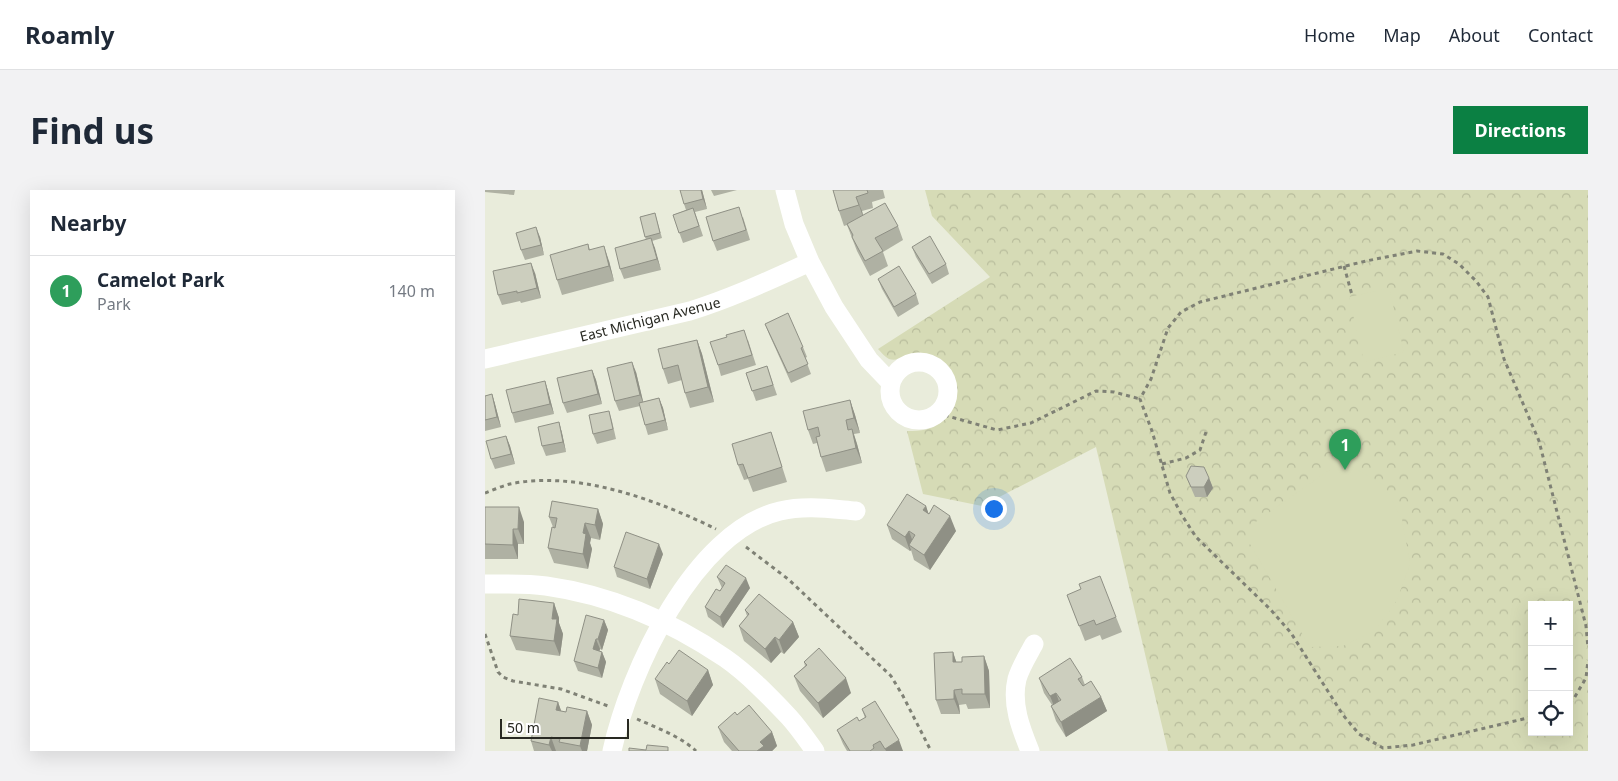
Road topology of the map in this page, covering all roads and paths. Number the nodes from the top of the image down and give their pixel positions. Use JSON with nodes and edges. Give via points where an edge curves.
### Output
{"nodes":[{"id":1,"x":785,"y":190,"type":"edge"},
{"id":2,"x":810,"y":262,"type":"junction"},
{"id":3,"x":1344,"y":266,"type":"junction"},
{"id":4,"x":1352,"y":295,"type":"dead end"},
{"id":5,"x":485,"y":359,"type":"edge"},
{"id":6,"x":891,"y":383,"type":"junction"},
{"id":7,"x":1140,"y":399,"type":"junction"},
{"id":8,"x":937,"y":413,"type":"junction"},
{"id":9,"x":1206,"y":432,"type":"dead end"},
{"id":10,"x":1162,"y":464,"type":"junction"},
{"id":11,"x":485,"y":493,"type":"edge"},
{"id":12,"x":856,"y":511,"type":"dead end"},
{"id":13,"x":721,"y":532,"type":"dead end"},
{"id":14,"x":742,"y":544,"type":"dead end"},
{"id":15,"x":485,"y":584,"type":"edge"},
{"id":16,"x":662,"y":621,"type":"junction"},
{"id":17,"x":485,"y":634,"type":"edge"},
{"id":18,"x":1034,"y":644,"type":"dead end"},
{"id":19,"x":1588,"y":648,"type":"edge"},
{"id":20,"x":1588,"y":660,"type":"edge"},
{"id":21,"x":1573,"y":700,"type":"edge"},
{"id":22,"x":614,"y":709,"type":"dead end"},
{"id":23,"x":632,"y":716,"type":"dead end"},
{"id":24,"x":1528,"y":719,"type":"edge"},
{"id":25,"x":612,"y":751,"type":"edge"},
{"id":26,"x":696,"y":751,"type":"edge"},
{"id":27,"x":815,"y":751,"type":"edge"},
{"id":28,"x":931,"y":751,"type":"edge"},
{"id":29,"x":1030,"y":751,"type":"edge"}],
"edges":[{"from":1,"to":2,"type":"street","via":[[794,224]]},
{"from":2,"to":5,"type":"street","name":"East Michigan Avenue","via":[[750,290],[690,311]]},
{"from":2,"to":6,"type":"street","via":[[834,307],[869,360]]},
{"from":3,"to":4,"type":"path"},
{"from":3,"to":7,"type":"path","via":[[1200,302],[1181,312],[1169,328],[1151,379]]},
{"from":3,"to":19,"type":"path","via":[[1417,251],[1443,254],[1459,264],[1488,297],[1504,359],[1539,441],[1586,626]]},
{"from":6,"to":8,"type":"street","via":[[891,401],[903,415],[921,420]]},
{"from":6,"to":8,"type":"street","via":[[896,374],[912,363],[931,365],[945,378],[947,388],[944,406]]},
{"from":7,"to":8,"type":"path","via":[[1096,391],[1031,423],[997,430]]},
{"from":7,"to":10,"type":"path"},
{"from":9,"to":10,"type":"path","via":[[1200,450],[1186,458]]},
{"from":10,"to":24,"type":"path","via":[[1170,493],[1196,537],[1291,633],[1343,715],[1359,734],[1383,748],[1413,745]]},
{"from":11,"to":13,"type":"path","via":[[509,484],[562,481],[637,496]]},
{"from":12,"to":16,"type":"street","via":[[811,507],[762,517],[714,550]]},
{"from":14,"to":28,"type":"path","via":[[789,579],[891,676]]},
{"from":15,"to":16,"type":"street","via":[[546,586],[586,594]]},
{"from":16,"to":25,"type":"street","via":[[631,690]]},
{"from":16,"to":27,"type":"street","via":[[726,659],[791,719]]},
{"from":17,"to":22,"type":"path","via":[[498,672],[503,677],[561,689]]},
{"from":18,"to":29,"type":"street","via":[[1017,678],[1015,690],[1020,724]]},
{"from":20,"to":21,"type":"path","via":[[1586,678]]},
{"from":23,"to":26,"type":"path","via":[[676,737]]}]}
